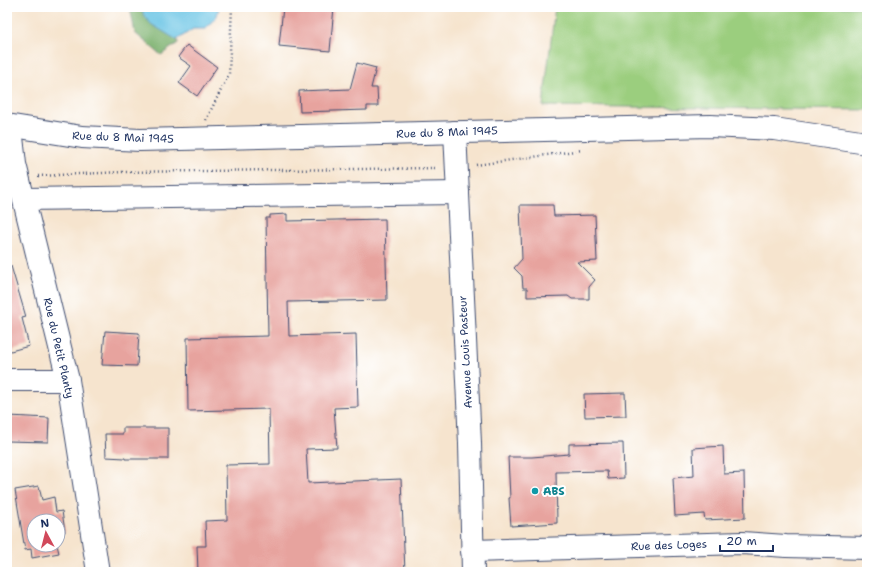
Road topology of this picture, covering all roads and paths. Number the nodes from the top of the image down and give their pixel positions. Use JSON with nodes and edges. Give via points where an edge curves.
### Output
{"nodes":[{"id":1,"x":232,"y":7,"type":"edge"},
{"id":2,"x":16,"y":127,"type":"edge"},
{"id":3,"x":455,"y":132,"type":"junction"},
{"id":4,"x":197,"y":138,"type":"junction"},
{"id":5,"x":867,"y":143,"type":"edge"},
{"id":6,"x":582,"y":150,"type":"dead end"},
{"id":7,"x":457,"y":168,"type":"junction"},
{"id":8,"x":18,"y":175,"type":"junction"},
{"id":9,"x":458,"y":193,"type":"junction"},
{"id":10,"x":24,"y":199,"type":"junction"},
{"id":11,"x":7,"y":380,"type":"edge"},
{"id":12,"x":68,"y":380,"type":"junction"},
{"id":13,"x":867,"y":548,"type":"edge"},
{"id":14,"x":472,"y":562,"type":"edge"},
{"id":15,"x":98,"y":572,"type":"edge"}],
"edges":[{"from":1,"to":4,"type":"path","via":[[229,74]]},
{"from":2,"to":4,"type":"street","name":"Rue du 8 Mai 1945","via":[[90,137],[140,140]]},
{"from":2,"to":8,"type":"street","name":"Rue du Petit Planty","via":[[12,137]]},
{"from":3,"to":4,"type":"street","name":"Rue du 8 Mai 1945"},
{"from":3,"to":5,"type":"street","name":"Rue du 8 Mai 1945","via":[[710,126],[774,129]]},
{"from":3,"to":7,"type":"street","name":"Avenue Louis Pasteur"},
{"from":6,"to":7,"type":"path"},
{"from":7,"to":8,"type":"path"},
{"from":7,"to":9,"type":"street","name":"Avenue Louis Pasteur"},
{"from":8,"to":10,"type":"street","name":"Rue du Petit Planty"},
{"from":9,"to":10,"type":"street"},
{"from":9,"to":14,"type":"street","name":"Avenue Louis Pasteur","via":[[470,443]]},
{"from":10,"to":12,"type":"street","name":"Rue du Petit Planty"},
{"from":11,"to":12,"type":"street"},
{"from":12,"to":15,"type":"street","name":"Rue du Petit Planty"},
{"from":13,"to":14,"type":"street","name":"Rue des Loges","via":[[742,543]]}]}
